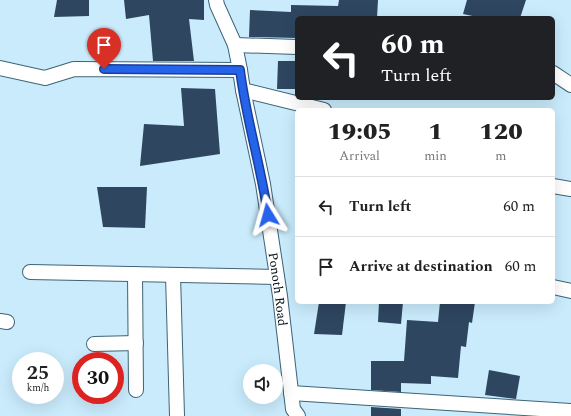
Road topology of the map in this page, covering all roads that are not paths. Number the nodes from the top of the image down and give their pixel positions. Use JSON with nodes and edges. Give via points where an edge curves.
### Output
{"nodes":[{"id":1,"x":216,"y":0,"type":"edge"},
{"id":2,"x":235,"y":45,"type":"junction"},
{"id":3,"x":295,"y":47,"type":"edge"},
{"id":4,"x":0,"y":68,"type":"edge"},
{"id":5,"x":240,"y":70,"type":"junction"},
{"id":6,"x":555,"y":74,"type":"edge"},
{"id":7,"x":571,"y":85,"type":"edge"},
{"id":8,"x":243,"y":90,"type":"junction"},
{"id":9,"x":316,"y":108,"type":"edge"},
{"id":10,"x":555,"y":186,"type":"edge"},
{"id":11,"x":571,"y":189,"type":"edge"},
{"id":12,"x":30,"y":272,"type":"dead end"},
{"id":13,"x":135,"y":274,"type":"junction"},
{"id":14,"x":173,"y":275,"type":"junction"},
{"id":15,"x":277,"y":277,"type":"junction"},
{"id":16,"x":555,"y":287,"type":"edge"},
{"id":17,"x":571,"y":291,"type":"edge"},
{"id":18,"x":136,"y":343,"type":"junction"},
{"id":19,"x":94,"y":344,"type":"dead end"},
{"id":20,"x":136,"y":390,"type":"dead end"},
{"id":21,"x":291,"y":393,"type":"junction"},
{"id":22,"x":571,"y":411,"type":"edge"},
{"id":23,"x":177,"y":416,"type":"edge"},
{"id":24,"x":298,"y":416,"type":"edge"}],
"edges":[{"from":1,"to":2,"type":"street","name":"Ponoth Road"},
{"from":2,"to":3,"type":"street"},
{"from":2,"to":5,"type":"street","name":"Ponoth Road"},
{"from":4,"to":5,"type":"street","via":[[45,78],[74,69]]},
{"from":5,"to":8,"type":"street","name":"Ponoth Road"},
{"from":6,"to":7,"type":"street"},
{"from":8,"to":9,"type":"street"},
{"from":8,"to":15,"type":"street","name":"Ponoth Road","via":[[264,184]]},
{"from":10,"to":11,"type":"street"},
{"from":12,"to":13,"type":"street"},
{"from":13,"to":14,"type":"street"},
{"from":13,"to":18,"type":"street"},
{"from":14,"to":15,"type":"street"},
{"from":14,"to":23,"type":"street"},
{"from":15,"to":21,"type":"street","name":"Ponoth Road"},
{"from":16,"to":17,"type":"street"},
{"from":18,"to":19,"type":"street"},
{"from":18,"to":20,"type":"street"},
{"from":21,"to":22,"type":"street"},
{"from":21,"to":24,"type":"street","name":"Ponoth Road","via":[[293,409]]}]}
